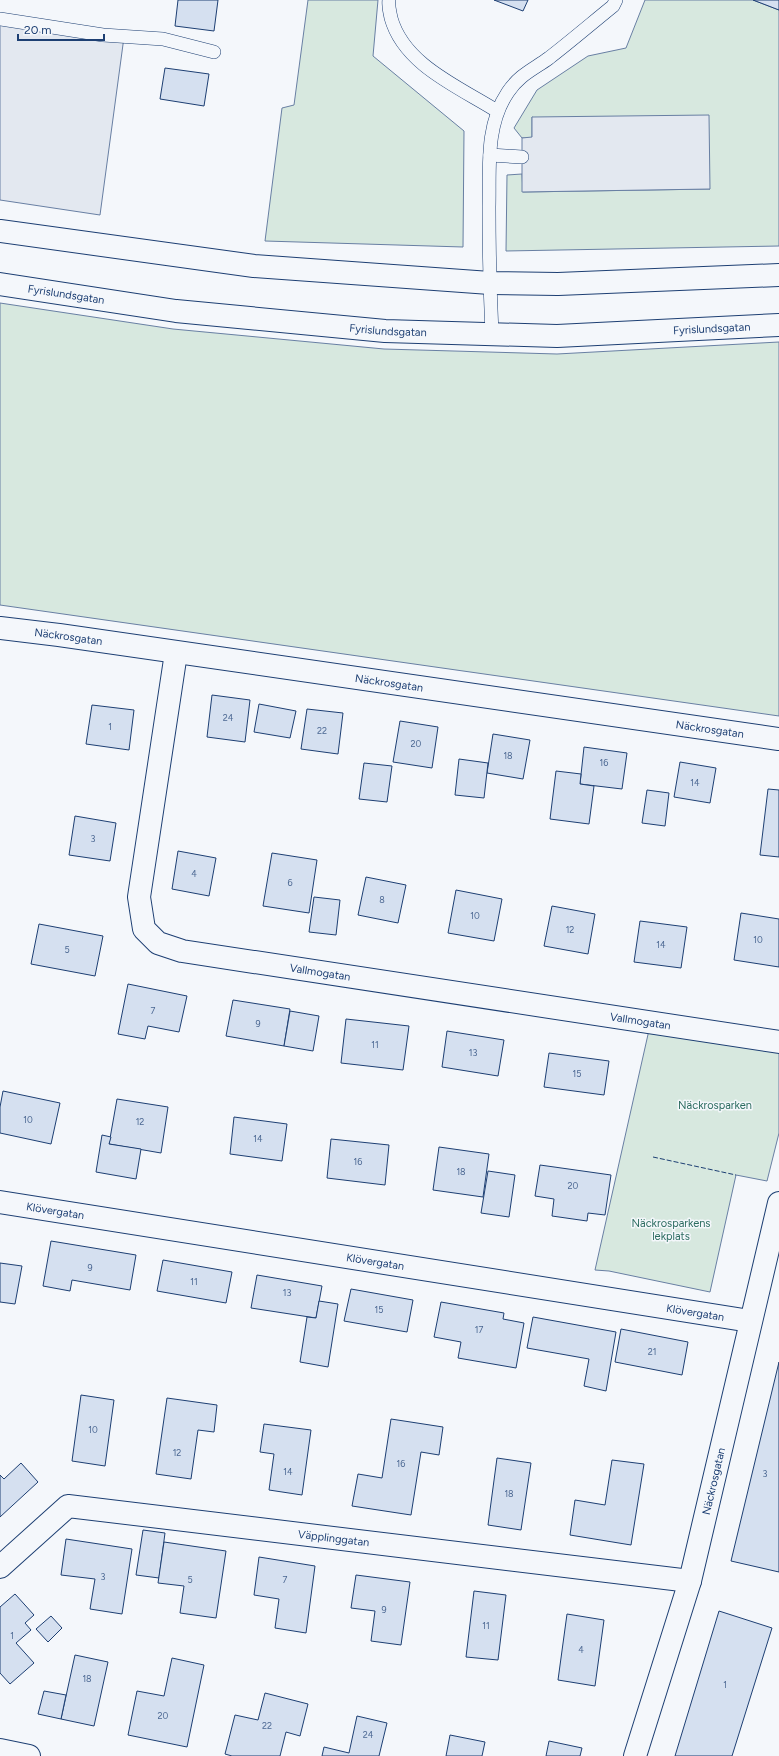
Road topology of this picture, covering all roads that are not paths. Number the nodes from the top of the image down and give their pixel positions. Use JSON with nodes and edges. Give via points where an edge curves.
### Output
{"nodes":[{"id":1,"x":389,"y":0,"type":"edge"},
{"id":2,"x":616,"y":0,"type":"edge"},
{"id":3,"x":0,"y":19,"type":"edge"},
{"id":4,"x":214,"y":52,"type":"dead end"},
{"id":5,"x":497,"y":111,"type":"junction"},
{"id":6,"x":490,"y":155,"type":"junction"},
{"id":7,"x":522,"y":156,"type":"dead end"},
{"id":8,"x":0,"y":231,"type":"edge"},
{"id":9,"x":779,"y":275,"type":"edge"},
{"id":10,"x":490,"y":283,"type":"junction"},
{"id":11,"x":0,"y":284,"type":"edge"},
{"id":12,"x":779,"y":325,"type":"edge"},
{"id":13,"x":492,"y":334,"type":"junction"},
{"id":14,"x":0,"y":628,"type":"edge"},
{"id":15,"x":176,"y":653,"type":"junction"},
{"id":16,"x":779,"y":739,"type":"edge"},
{"id":17,"x":779,"y":1042,"type":"edge"},
{"id":18,"x":0,"y":1202,"type":"edge"},
{"id":19,"x":779,"y":1203,"type":"edge"},
{"id":20,"x":750,"y":1321,"type":"junction"},
{"id":21,"x":0,"y":1567,"type":"edge"},
{"id":22,"x":690,"y":1581,"type":"junction"},
{"id":23,"x":0,"y":1750,"type":"edge"},
{"id":24,"x":29,"y":1756,"type":"edge"},
{"id":25,"x":635,"y":1756,"type":"edge"}],
"edges":[{"from":1,"to":5,"type":"lane","via":[[388,6],[394,29],[407,50],[430,70]]},
{"from":2,"to":5,"type":"lane","via":[[613,6],[558,50],[522,74]]},
{"from":3,"to":4,"type":"lane","via":[[103,35],[163,39]]},
{"from":5,"to":6,"type":"lane"},
{"from":6,"to":7,"type":"lane"},
{"from":6,"to":10,"type":"lane"},
{"from":8,"to":10,"type":"street","via":[[254,266]]},
{"from":9,"to":10,"type":"street","via":[[558,284]]},
{"from":10,"to":13,"type":"lane"},
{"from":11,"to":13,"type":"street","name":"Fyrislundsgatan","via":[[184,311],[385,331]]},
{"from":12,"to":13,"type":"street","name":"Fyrislundsgatan","via":[[557,336]]},
{"from":14,"to":15,"type":"street","name":"Näckrosgatan"},
{"from":15,"to":16,"type":"street","name":"Näckrosgatan"},
{"from":15,"to":17,"type":"street","name":"Vallmogatan","via":[[139,897],[144,929],[158,943],[182,951]]},
{"from":18,"to":20,"type":"street","name":"Klövergatan"},
{"from":19,"to":20,"type":"street","name":"Näckrosgatan"},
{"from":20,"to":22,"type":"street","name":"Näckrosgatan"},
{"from":21,"to":22,"type":"street","name":"Väpplinggatan","via":[[68,1506]]},
{"from":22,"to":25,"type":"street","name":"Näckrosgatan"},
{"from":23,"to":24,"type":"street"}]}
